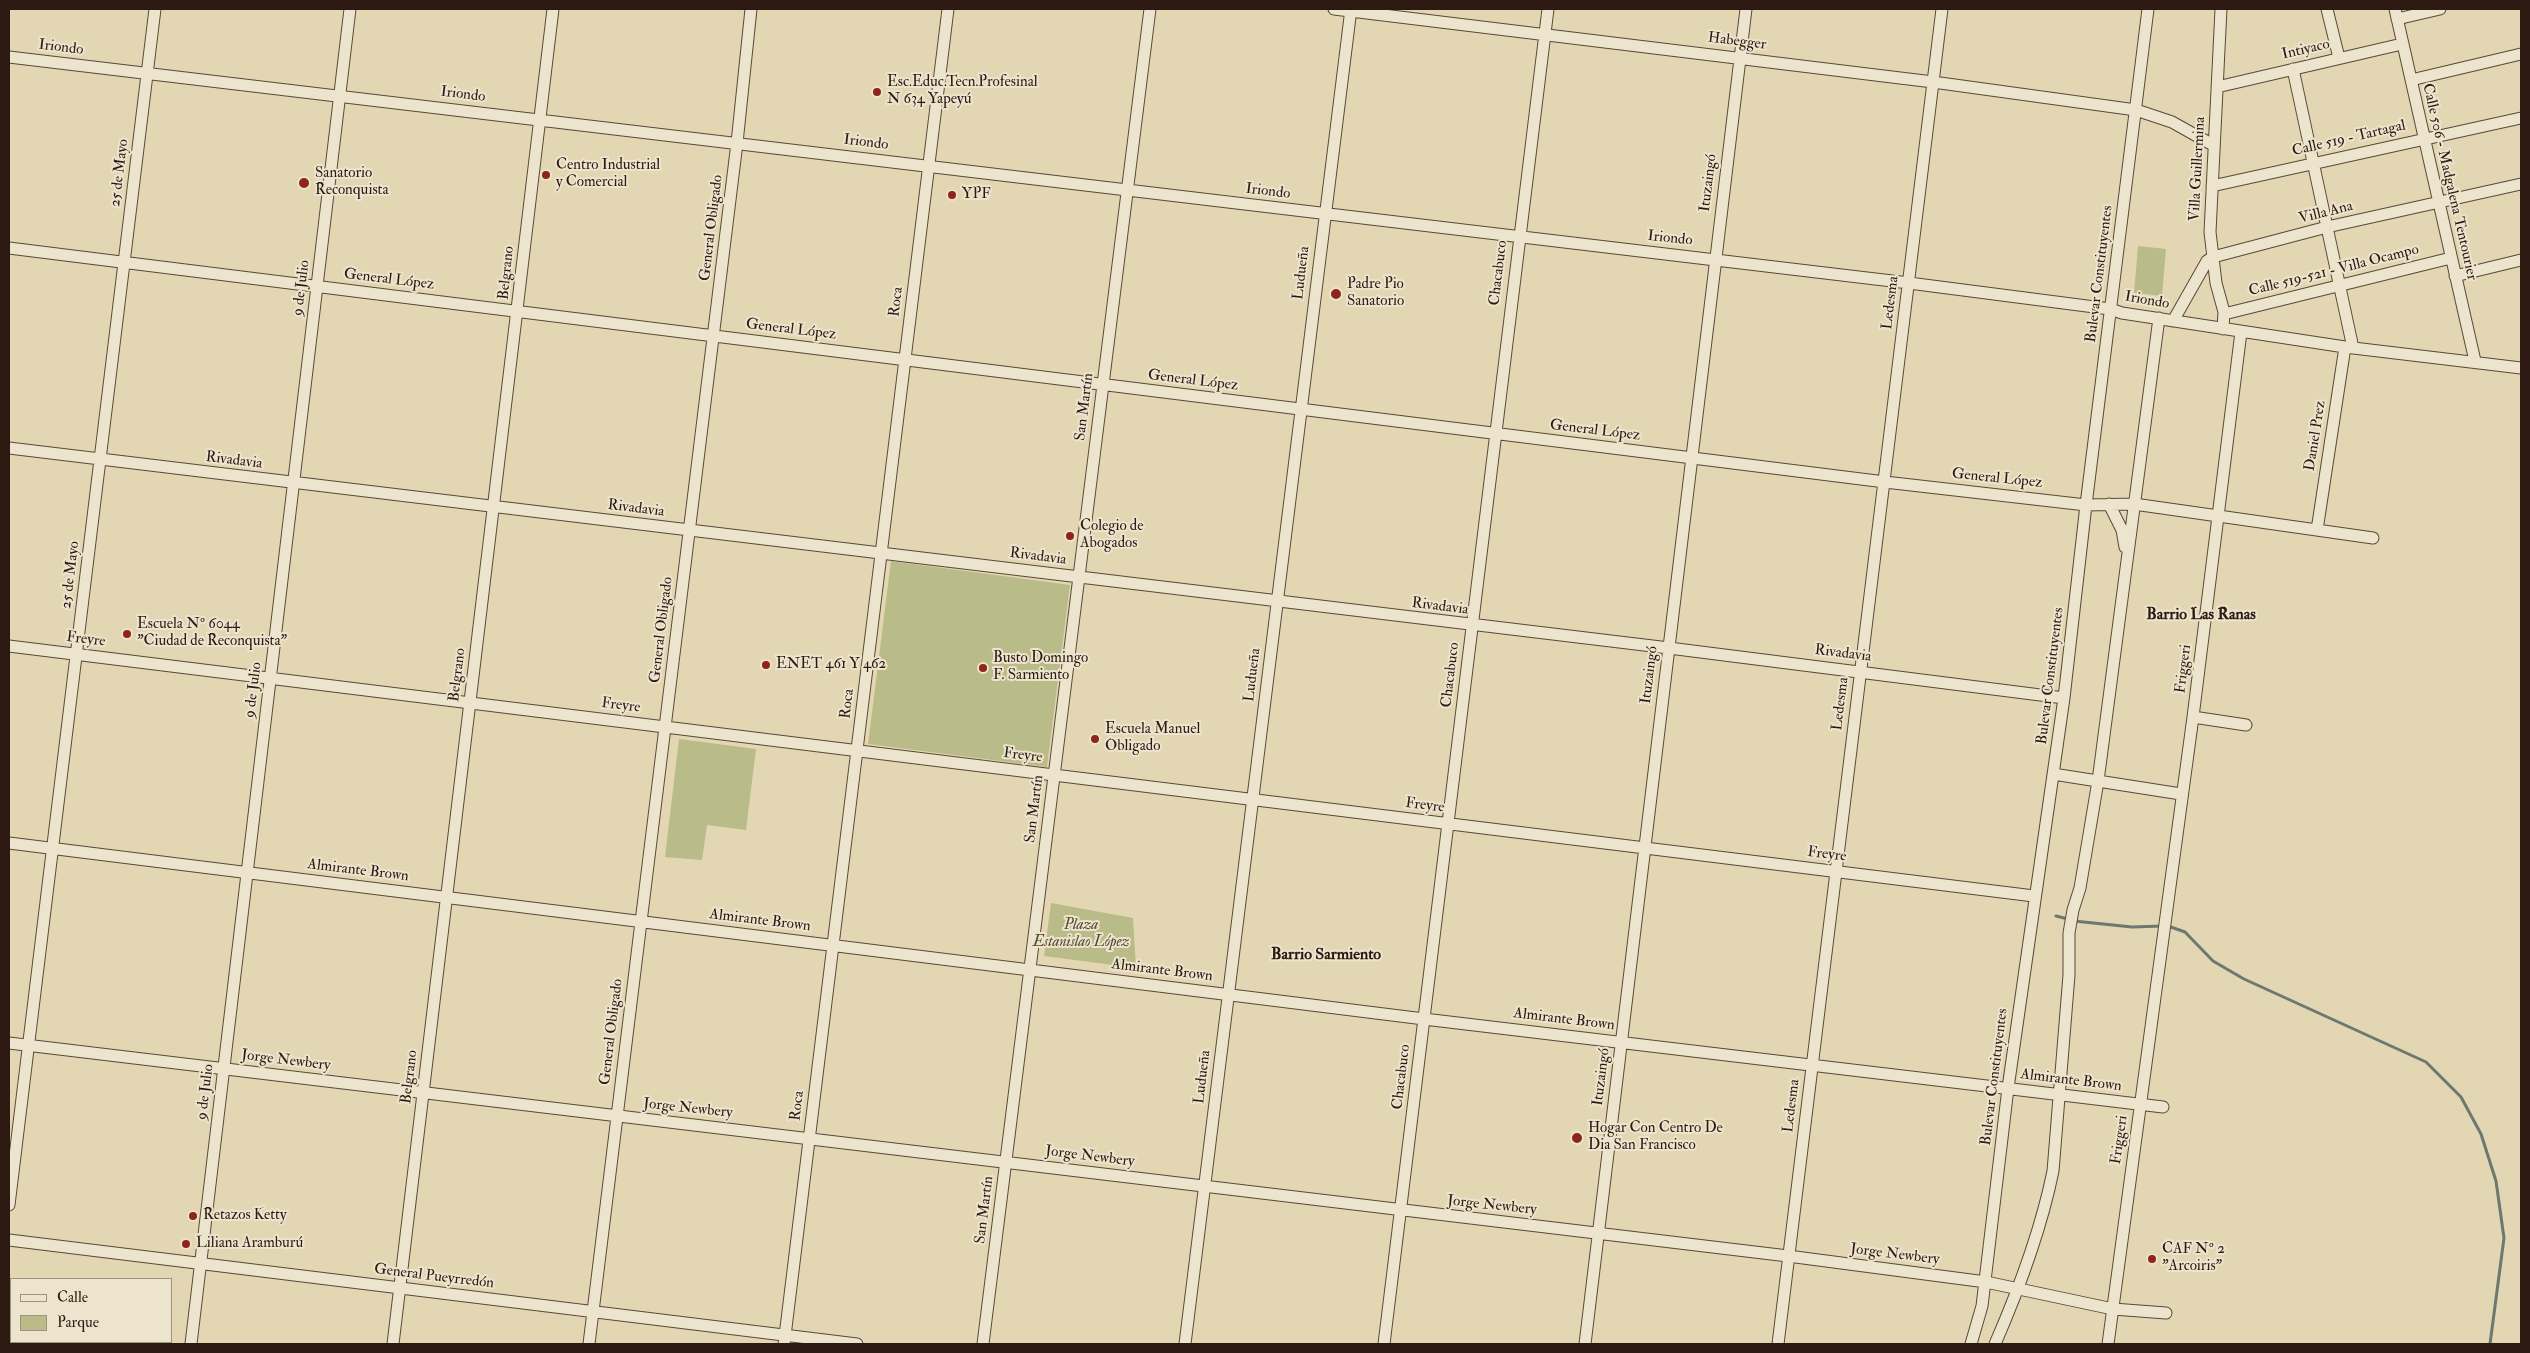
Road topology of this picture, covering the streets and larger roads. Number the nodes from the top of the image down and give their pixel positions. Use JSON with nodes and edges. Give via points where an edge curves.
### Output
{"nodes":[{"id":1,"x":155,"y":9,"type":"edge"},
{"id":2,"x":350,"y":9,"type":"edge"},
{"id":3,"x":553,"y":9,"type":"edge"},
{"id":4,"x":751,"y":9,"type":"edge"},
{"id":5,"x":948,"y":9,"type":"edge"},
{"id":6,"x":1150,"y":9,"type":"edge"},
{"id":7,"x":1334,"y":9,"type":"edge"},
{"id":8,"x":1548,"y":9,"type":"edge"},
{"id":9,"x":1746,"y":9,"type":"edge"},
{"id":10,"x":1942,"y":9,"type":"edge"},
{"id":11,"x":2148,"y":9,"type":"edge"},
{"id":12,"x":2221,"y":9,"type":"edge"},
{"id":13,"x":2327,"y":9,"type":"edge"},
{"id":14,"x":2440,"y":9,"type":"edge"},
{"id":15,"x":1351,"y":10,"type":"edge"},
{"id":16,"x":2396,"y":14,"type":"edge"},
{"id":17,"x":1545,"y":35,"type":"junction"},
{"id":18,"x":2402,"y":44,"type":"junction"},
{"id":19,"x":2521,"y":54,"type":"edge"},
{"id":20,"x":9,"y":57,"type":"edge"},
{"id":21,"x":1740,"y":58,"type":"junction"},
{"id":22,"x":2339,"y":58,"type":"junction"},
{"id":23,"x":2293,"y":69,"type":"junction"},
{"id":24,"x":147,"y":73,"type":"junction"},
{"id":25,"x":2411,"y":80,"type":"junction"},
{"id":26,"x":1933,"y":82,"type":"junction"},
{"id":27,"x":2217,"y":87,"type":"junction"},
{"id":28,"x":339,"y":96,"type":"junction"},
{"id":29,"x":2136,"y":110,"type":"junction"},
{"id":30,"x":2521,"y":118,"type":"edge"},
{"id":31,"x":539,"y":119,"type":"junction"},
{"id":32,"x":2425,"y":139,"type":"junction"},
{"id":33,"x":737,"y":144,"type":"junction"},
{"id":34,"x":2213,"y":146,"type":"junction"},
{"id":35,"x":2312,"y":163,"type":"junction"},
{"id":36,"x":929,"y":166,"type":"junction"},
{"id":37,"x":2521,"y":184,"type":"edge"},
{"id":38,"x":2212,"y":186,"type":"junction"},
{"id":39,"x":1127,"y":189,"type":"junction"},
{"id":40,"x":2439,"y":202,"type":"junction"},
{"id":41,"x":1324,"y":214,"type":"junction"},
{"id":42,"x":2327,"y":227,"type":"junction"},
{"id":43,"x":1518,"y":237,"type":"junction"},
{"id":44,"x":9,"y":248,"type":"edge"},
{"id":45,"x":2212,"y":257,"type":"junction"},
{"id":46,"x":2451,"y":258,"type":"junction"},
{"id":47,"x":1714,"y":259,"type":"junction"},
{"id":48,"x":2521,"y":260,"type":"edge"},
{"id":49,"x":124,"y":262,"type":"junction"},
{"id":50,"x":2455,"y":276,"type":"junction"},
{"id":51,"x":1909,"y":282,"type":"junction"},
{"id":52,"x":2340,"y":285,"type":"junction"},
{"id":53,"x":318,"y":287,"type":"junction"},
{"id":54,"x":2110,"y":309,"type":"junction"},
{"id":55,"x":517,"y":311,"type":"junction"},
{"id":56,"x":2224,"y":314,"type":"junction"},
{"id":57,"x":2159,"y":318,"type":"junction"},
{"id":58,"x":2173,"y":321,"type":"junction"},
{"id":59,"x":2223,"y":329,"type":"junction"},
{"id":60,"x":2241,"y":332,"type":"junction"},
{"id":61,"x":713,"y":336,"type":"junction"},
{"id":62,"x":2349,"y":347,"type":"junction"},
{"id":63,"x":906,"y":359,"type":"junction"},
{"id":64,"x":2475,"y":362,"type":"junction"},
{"id":65,"x":2521,"y":368,"type":"edge"},
{"id":66,"x":1103,"y":384,"type":"junction"},
{"id":67,"x":1301,"y":410,"type":"junction"},
{"id":68,"x":1496,"y":434,"type":"junction"},
{"id":69,"x":9,"y":448,"type":"edge"},
{"id":70,"x":1692,"y":457,"type":"junction"},
{"id":71,"x":100,"y":459,"type":"junction"},
{"id":72,"x":1885,"y":482,"type":"junction"},
{"id":73,"x":294,"y":483,"type":"junction"},
{"id":74,"x":2086,"y":504,"type":"junction"},
{"id":75,"x":2109,"y":504,"type":"junction"},
{"id":76,"x":2134,"y":504,"type":"junction"},
{"id":77,"x":494,"y":506,"type":"junction"},
{"id":78,"x":2218,"y":517,"type":"junction"},
{"id":79,"x":2317,"y":530,"type":"junction"},
{"id":80,"x":689,"y":531,"type":"junction"},
{"id":81,"x":2373,"y":538,"type":"dead end"},
{"id":82,"x":882,"y":553,"type":"junction"},
{"id":83,"x":2127,"y":563,"type":"junction"},
{"id":84,"x":1079,"y":577,"type":"junction"},
{"id":85,"x":1278,"y":602,"type":"junction"},
{"id":86,"x":1472,"y":626,"type":"junction"},
{"id":87,"x":9,"y":646,"type":"edge"},
{"id":88,"x":1669,"y":648,"type":"junction"},
{"id":89,"x":76,"y":654,"type":"junction"},
{"id":90,"x":1860,"y":672,"type":"junction"},
{"id":91,"x":271,"y":678,"type":"junction"},
{"id":92,"x":2064,"y":698,"type":"junction"},
{"id":93,"x":470,"y":702,"type":"junction"},
{"id":94,"x":2193,"y":718,"type":"junction"},
{"id":95,"x":2246,"y":724,"type":"dead end"},
{"id":96,"x":665,"y":727,"type":"junction"},
{"id":97,"x":857,"y":750,"type":"junction"},
{"id":98,"x":2053,"y":774,"type":"junction"},
{"id":99,"x":1054,"y":775,"type":"junction"},
{"id":100,"x":2098,"y":781,"type":"junction"},
{"id":101,"x":2181,"y":794,"type":"junction"},
{"id":102,"x":1253,"y":800,"type":"junction"},
{"id":103,"x":1448,"y":824,"type":"junction"},
{"id":104,"x":9,"y":843,"type":"edge"},
{"id":105,"x":1645,"y":847,"type":"junction"},
{"id":106,"x":52,"y":848,"type":"junction"},
{"id":107,"x":1836,"y":872,"type":"junction"},
{"id":108,"x":247,"y":873,"type":"junction"},
{"id":109,"x":2034,"y":896,"type":"junction"},
{"id":110,"x":447,"y":897,"type":"junction"},
{"id":111,"x":641,"y":922,"type":"junction"},
{"id":112,"x":833,"y":944,"type":"junction"},
{"id":113,"x":1030,"y":969,"type":"junction"},
{"id":114,"x":1229,"y":994,"type":"junction"},
{"id":115,"x":1424,"y":1019,"type":"junction"},
{"id":116,"x":1621,"y":1042,"type":"junction"},
{"id":117,"x":9,"y":1043,"type":"edge"},
{"id":118,"x":28,"y":1045,"type":"junction"},
{"id":119,"x":1812,"y":1065,"type":"junction"},
{"id":120,"x":224,"y":1069,"type":"junction"},
{"id":121,"x":2008,"y":1088,"type":"junction"},
{"id":122,"x":423,"y":1092,"type":"junction"},
{"id":123,"x":2058,"y":1093,"type":"junction"},
{"id":124,"x":2140,"y":1104,"type":"junction"},
{"id":125,"x":2164,"y":1107,"type":"dead end"},
{"id":126,"x":616,"y":1116,"type":"junction"},
{"id":127,"x":810,"y":1138,"type":"junction"},
{"id":128,"x":1006,"y":1162,"type":"junction"},
{"id":129,"x":1204,"y":1187,"type":"junction"},
{"id":130,"x":9,"y":1205,"type":"edge"},
{"id":131,"x":1400,"y":1210,"type":"junction"},
{"id":132,"x":1598,"y":1233,"type":"junction"},
{"id":133,"x":9,"y":1240,"type":"edge"},
{"id":134,"x":1788,"y":1256,"type":"junction"},
{"id":135,"x":200,"y":1264,"type":"junction"},
{"id":136,"x":1986,"y":1282,"type":"junction"},
{"id":137,"x":400,"y":1288,"type":"junction"},
{"id":138,"x":2017,"y":1289,"type":"junction"},
{"id":139,"x":2113,"y":1309,"type":"junction"},
{"id":140,"x":592,"y":1312,"type":"junction"},
{"id":141,"x":2166,"y":1313,"type":"dead end"},
{"id":142,"x":785,"y":1340,"type":"edge"},
{"id":143,"x":191,"y":1344,"type":"edge"},
{"id":144,"x":393,"y":1344,"type":"edge"},
{"id":145,"x":589,"y":1344,"type":"edge"},
{"id":146,"x":856,"y":1344,"type":"edge"},
{"id":147,"x":983,"y":1344,"type":"edge"},
{"id":148,"x":1185,"y":1344,"type":"edge"},
{"id":149,"x":1384,"y":1344,"type":"edge"},
{"id":150,"x":1584,"y":1344,"type":"edge"},
{"id":151,"x":1778,"y":1344,"type":"edge"},
{"id":152,"x":1971,"y":1344,"type":"edge"},
{"id":153,"x":1995,"y":1344,"type":"edge"},
{"id":154,"x":2108,"y":1344,"type":"edge"}],
"edges":[{"from":1,"to":24,"type":"street","name":"25 de Mayo"},
{"from":2,"to":28,"type":"street","name":"9 de Julio"},
{"from":3,"to":31,"type":"street","name":"Belgrano"},
{"from":4,"to":33,"type":"street","name":"General Obligado"},
{"from":5,"to":36,"type":"street","name":"Roca"},
{"from":6,"to":39,"type":"street","name":"San Martín"},
{"from":7,"to":15,"type":"street","name":"Habegger"},
{"from":8,"to":17,"type":"street","name":"Chacabuco"},
{"from":9,"to":21,"type":"street","name":"Ituzaingó"},
{"from":10,"to":26,"type":"street","name":"Ledesma"},
{"from":11,"to":29,"type":"street","name":"Bulevar Constituyentes"},
{"from":12,"to":27,"type":"street","name":"Villa Guillermina"},
{"from":13,"to":22,"type":"street"},
{"from":14,"to":16,"type":"street"},
{"from":15,"to":17,"type":"street","name":"Habegger"},
{"from":15,"to":41,"type":"street","name":"Ludueña"},
{"from":16,"to":18,"type":"street","name":"Calle 506 - Madgalena Tentourier"},
{"from":17,"to":21,"type":"street","name":"Habegger"},
{"from":17,"to":43,"type":"street","name":"Chacabuco"},
{"from":18,"to":22,"type":"street","name":"Intiyaco"},
{"from":18,"to":25,"type":"street","name":"Calle 506 - Madgalena Tentourier"},
{"from":19,"to":25,"type":"street"},
{"from":20,"to":24,"type":"street","name":"Iriondo"},
{"from":21,"to":26,"type":"street","name":"Habegger"},
{"from":21,"to":47,"type":"street","name":"Ituzaingó"},
{"from":22,"to":23,"type":"street","name":"Intiyaco"},
{"from":23,"to":27,"type":"street","name":"Intiyaco"},
{"from":23,"to":35,"type":"street"},
{"from":24,"to":28,"type":"street","name":"Iriondo"},
{"from":24,"to":49,"type":"street","name":"25 de Mayo"},
{"from":25,"to":32,"type":"street","name":"Calle 506 - Madgalena Tentourier"},
{"from":26,"to":29,"type":"street","name":"Habegger"},
{"from":26,"to":51,"type":"street","name":"Ledesma"},
{"from":27,"to":34,"type":"street","name":"Villa Guillermina"},
{"from":28,"to":31,"type":"street","name":"Iriondo"},
{"from":28,"to":53,"type":"street","name":"9 de Julio"},
{"from":29,"to":34,"type":"street","name":"Habegger","via":[[2172,122]]},
{"from":29,"to":54,"type":"street","name":"Bulevar Constituyentes"},
{"from":30,"to":32,"type":"street","name":"Calle 519 - Tartagal"},
{"from":31,"to":33,"type":"street","name":"Iriondo"},
{"from":31,"to":55,"type":"street","name":"Belgrano"},
{"from":32,"to":35,"type":"street","name":"Calle 519 - Tartagal"},
{"from":32,"to":40,"type":"street","name":"Calle 506 - Madgalena Tentourier"},
{"from":33,"to":36,"type":"street","name":"Iriondo"},
{"from":33,"to":61,"type":"street","name":"General Obligado"},
{"from":34,"to":38,"type":"street","name":"Villa Guillermina"},
{"from":35,"to":38,"type":"street","name":"Calle 519 - Tartagal"},
{"from":35,"to":42,"type":"street"},
{"from":36,"to":39,"type":"street","name":"Iriondo"},
{"from":36,"to":63,"type":"street","name":"Roca"},
{"from":37,"to":40,"type":"street","name":"Villa Ana"},
{"from":38,"to":45,"type":"street","name":"Villa Guillermina"},
{"from":39,"to":41,"type":"street","name":"Iriondo"},
{"from":39,"to":66,"type":"street","name":"San Martín"},
{"from":40,"to":42,"type":"street","name":"Villa Ana"},
{"from":40,"to":46,"type":"street","name":"Calle 506 - Madgalena Tentourier"},
{"from":41,"to":43,"type":"street","name":"Iriondo"},
{"from":41,"to":67,"type":"street","name":"Ludueña"},
{"from":42,"to":45,"type":"street","name":"Villa Ana"},
{"from":42,"to":52,"type":"street"},
{"from":43,"to":47,"type":"street","name":"Iriondo"},
{"from":43,"to":68,"type":"street","name":"Chacabuco"},
{"from":44,"to":49,"type":"street","name":"General López"},
{"from":45,"to":56,"type":"street","name":"Villa Guillermina"},
{"from":45,"to":58,"type":"street"},
{"from":46,"to":50,"type":"street","name":"Calle 506 - Madgalena Tentourier"},
{"from":46,"to":52,"type":"street","name":"Calle 519-521 - Villa Ocampo"},
{"from":47,"to":51,"type":"street","name":"Iriondo"},
{"from":47,"to":70,"type":"street","name":"Ituzaingó"},
{"from":48,"to":50,"type":"street"},
{"from":49,"to":53,"type":"street","name":"General López"},
{"from":49,"to":71,"type":"street","name":"25 de Mayo"},
{"from":50,"to":64,"type":"street","name":"Calle 506 - Madgalena Tentourier"},
{"from":51,"to":54,"type":"street","name":"Iriondo"},
{"from":51,"to":72,"type":"street","name":"Ledesma"},
{"from":52,"to":56,"type":"street","name":"Calle 519-521 - Villa Ocampo"},
{"from":52,"to":62,"type":"street"},
{"from":53,"to":55,"type":"street","name":"General López"},
{"from":53,"to":73,"type":"street","name":"9 de Julio"},
{"from":54,"to":57,"type":"street","name":"Iriondo"},
{"from":54,"to":74,"type":"street","name":"Bulevar Constituyentes"},
{"from":55,"to":61,"type":"street","name":"General López"},
{"from":55,"to":77,"type":"street","name":"Belgrano"},
{"from":56,"to":59,"type":"street","name":"Villa Guillermina"},
{"from":57,"to":58,"type":"street","name":"Iriondo"},
{"from":57,"to":76,"type":"street"},
{"from":58,"to":59,"type":"street","name":"Iriondo"},
{"from":59,"to":60,"type":"street","name":"Iriondo"},
{"from":60,"to":62,"type":"street","name":"Iriondo"},
{"from":60,"to":78,"type":"street","name":"Friggeri"},
{"from":61,"to":63,"type":"street","name":"General López"},
{"from":61,"to":80,"type":"street","name":"General Obligado"},
{"from":62,"to":64,"type":"street","name":"Iriondo"},
{"from":62,"to":79,"type":"street","name":"Daniel Prez"},
{"from":63,"to":66,"type":"street","name":"General López"},
{"from":63,"to":82,"type":"street","name":"Roca"},
{"from":64,"to":65,"type":"street","name":"Iriondo"},
{"from":66,"to":67,"type":"street","name":"General López"},
{"from":66,"to":84,"type":"street","name":"San Martín"},
{"from":67,"to":68,"type":"street","name":"General López"},
{"from":67,"to":85,"type":"street","name":"Ludueña"},
{"from":68,"to":70,"type":"street","name":"General López"},
{"from":68,"to":86,"type":"street","name":"Chacabuco"},
{"from":69,"to":71,"type":"street","name":"Rivadavia"},
{"from":70,"to":72,"type":"street","name":"General López"},
{"from":70,"to":88,"type":"street","name":"Ituzaingó"},
{"from":71,"to":73,"type":"street","name":"Rivadavia"},
{"from":71,"to":89,"type":"street","name":"25 de Mayo"},
{"from":72,"to":74,"type":"street","name":"General López"},
{"from":72,"to":90,"type":"street","name":"Ledesma"},
{"from":73,"to":77,"type":"street","name":"Rivadavia"},
{"from":73,"to":91,"type":"street","name":"9 de Julio"},
{"from":74,"to":75,"type":"street","name":"General López"},
{"from":74,"to":92,"type":"street","name":"Bulevar Constituyentes"},
{"from":75,"to":76,"type":"street","name":"General López"},
{"from":75,"to":83,"type":"street","via":[[2122,530]]},
{"from":76,"to":78,"type":"street","name":"General López"},
{"from":76,"to":83,"type":"street"},
{"from":77,"to":80,"type":"street","name":"Rivadavia"},
{"from":77,"to":93,"type":"street","name":"Belgrano"},
{"from":78,"to":79,"type":"street","name":"General López"},
{"from":78,"to":94,"type":"street","name":"Friggeri"},
{"from":79,"to":81,"type":"street","name":"General López"},
{"from":80,"to":82,"type":"street","name":"Rivadavia"},
{"from":80,"to":96,"type":"street","name":"General Obligado"},
{"from":82,"to":84,"type":"street","name":"Rivadavia"},
{"from":82,"to":97,"type":"street","name":"Roca"},
{"from":83,"to":100,"type":"street"},
{"from":84,"to":85,"type":"street","name":"Rivadavia"},
{"from":84,"to":99,"type":"street","name":"San Martín"},
{"from":85,"to":86,"type":"street","name":"Rivadavia"},
{"from":85,"to":102,"type":"street","name":"Ludueña"},
{"from":86,"to":88,"type":"street","name":"Rivadavia"},
{"from":86,"to":103,"type":"street","name":"Chacabuco"},
{"from":87,"to":89,"type":"street","name":"Freyre"},
{"from":88,"to":90,"type":"street","name":"Rivadavia"},
{"from":88,"to":105,"type":"street","name":"Ituzaingó"},
{"from":89,"to":91,"type":"street","name":"Freyre"},
{"from":89,"to":106,"type":"street","name":"25 de Mayo"},
{"from":90,"to":92,"type":"street","name":"Rivadavia"},
{"from":90,"to":107,"type":"street","name":"Ledesma"},
{"from":91,"to":93,"type":"street","name":"Freyre"},
{"from":91,"to":108,"type":"street","name":"9 de Julio"},
{"from":92,"to":98,"type":"street","name":"Bulevar Constituyentes"},
{"from":93,"to":96,"type":"street","name":"Freyre"},
{"from":93,"to":110,"type":"street","name":"Belgrano"},
{"from":94,"to":95,"type":"street"},
{"from":94,"to":101,"type":"street","name":"Friggeri"},
{"from":96,"to":97,"type":"street","name":"Freyre"},
{"from":96,"to":111,"type":"street","name":"General Obligado"},
{"from":97,"to":99,"type":"street","name":"Freyre"},
{"from":97,"to":112,"type":"street","name":"Roca"},
{"from":98,"to":100,"type":"street"},
{"from":98,"to":109,"type":"street","name":"Bulevar Constituyentes"},
{"from":99,"to":102,"type":"street","name":"Freyre"},
{"from":99,"to":113,"type":"street","name":"San Martín"},
{"from":100,"to":101,"type":"street"},
{"from":100,"to":123,"type":"street","via":[[2080,888],[2071,919],[2070,975]]},
{"from":101,"to":124,"type":"street","name":"Friggeri"},
{"from":102,"to":103,"type":"street","name":"Freyre"},
{"from":102,"to":114,"type":"street","name":"Ludueña"},
{"from":103,"to":105,"type":"street","name":"Freyre"},
{"from":103,"to":115,"type":"street","name":"Chacabuco"},
{"from":104,"to":106,"type":"street","name":"Almirante Brown"},
{"from":105,"to":107,"type":"street","name":"Freyre"},
{"from":105,"to":116,"type":"street","name":"Ituzaingó"},
{"from":106,"to":108,"type":"street","name":"Almirante Brown"},
{"from":106,"to":118,"type":"street","name":"25 de Mayo"},
{"from":107,"to":109,"type":"street","name":"Freyre"},
{"from":107,"to":119,"type":"street","name":"Ledesma"},
{"from":108,"to":110,"type":"street","name":"Almirante Brown"},
{"from":108,"to":120,"type":"street","name":"9 de Julio"},
{"from":109,"to":121,"type":"street","name":"Bulevar Constituyentes"},
{"from":110,"to":111,"type":"street","name":"Almirante Brown"},
{"from":110,"to":122,"type":"street","name":"Belgrano"},
{"from":111,"to":112,"type":"street","name":"Almirante Brown"},
{"from":111,"to":126,"type":"street","name":"General Obligado"},
{"from":112,"to":113,"type":"street","name":"Almirante Brown"},
{"from":112,"to":127,"type":"street","name":"Roca"},
{"from":113,"to":114,"type":"street","name":"Almirante Brown"},
{"from":113,"to":128,"type":"street","name":"San Martín"},
{"from":114,"to":115,"type":"street","name":"Almirante Brown"},
{"from":114,"to":129,"type":"street","name":"Ludueña"},
{"from":115,"to":116,"type":"street","name":"Almirante Brown"},
{"from":115,"to":131,"type":"street","name":"Chacabuco"},
{"from":116,"to":119,"type":"street","name":"Almirante Brown"},
{"from":116,"to":132,"type":"street","name":"Ituzaingó"},
{"from":117,"to":118,"type":"street","name":"Jorge Newbery"},
{"from":118,"to":120,"type":"street","name":"Jorge Newbery"},
{"from":118,"to":130,"type":"street","name":"25 de Mayo"},
{"from":119,"to":121,"type":"street","name":"Almirante Brown"},
{"from":119,"to":134,"type":"street","name":"Ledesma"},
{"from":120,"to":122,"type":"street","name":"Jorge Newbery"},
{"from":120,"to":135,"type":"street","name":"9 de Julio"},
{"from":121,"to":123,"type":"street","name":"Almirante Brown"},
{"from":121,"to":136,"type":"street","name":"Bulevar Constituyentes"},
{"from":122,"to":126,"type":"street","name":"Jorge Newbery"},
{"from":122,"to":137,"type":"street","name":"Belgrano"},
{"from":123,"to":124,"type":"street","name":"Almirante Brown"},
{"from":123,"to":138,"type":"street","via":[[2049,1194]]},
{"from":124,"to":125,"type":"street","name":"Almirante Brown"},
{"from":124,"to":139,"type":"street","name":"Friggeri"},
{"from":126,"to":127,"type":"street","name":"Jorge Newbery"},
{"from":126,"to":140,"type":"street","name":"General Obligado"},
{"from":127,"to":128,"type":"street","name":"Jorge Newbery"},
{"from":127,"to":142,"type":"street","name":"Roca"},
{"from":128,"to":129,"type":"street","name":"Jorge Newbery"},
{"from":128,"to":147,"type":"street","name":"San Martín"},
{"from":129,"to":131,"type":"street","name":"Jorge Newbery"},
{"from":129,"to":148,"type":"street","name":"Ludueña"},
{"from":131,"to":132,"type":"street","name":"Jorge Newbery"},
{"from":131,"to":149,"type":"street","name":"Chacabuco"},
{"from":132,"to":134,"type":"street","name":"Jorge Newbery"},
{"from":132,"to":150,"type":"street","name":"Ituzaingó"},
{"from":133,"to":135,"type":"street","name":"General Pueyrredón"},
{"from":134,"to":136,"type":"street","name":"Jorge Newbery"},
{"from":134,"to":151,"type":"street","name":"Ledesma"},
{"from":135,"to":137,"type":"street","name":"General Pueyrredón"},
{"from":135,"to":143,"type":"street","name":"9 de Julio"},
{"from":136,"to":138,"type":"street","name":"Jorge Newbery"},
{"from":136,"to":152,"type":"street","name":"Bulevar Constituyentes"},
{"from":137,"to":140,"type":"street","name":"General Pueyrredón"},
{"from":137,"to":144,"type":"street","name":"Belgrano"},
{"from":138,"to":139,"type":"street","name":"Jorge Newbery"},
{"from":138,"to":153,"type":"street"},
{"from":139,"to":141,"type":"street","name":"Jorge Newbery"},
{"from":139,"to":154,"type":"street","name":"Friggeri"},
{"from":140,"to":142,"type":"street","name":"General Pueyrredón"},
{"from":140,"to":145,"type":"street","name":"General Obligado"},
{"from":142,"to":146,"type":"street","name":"General Pueyrredón"}]}
